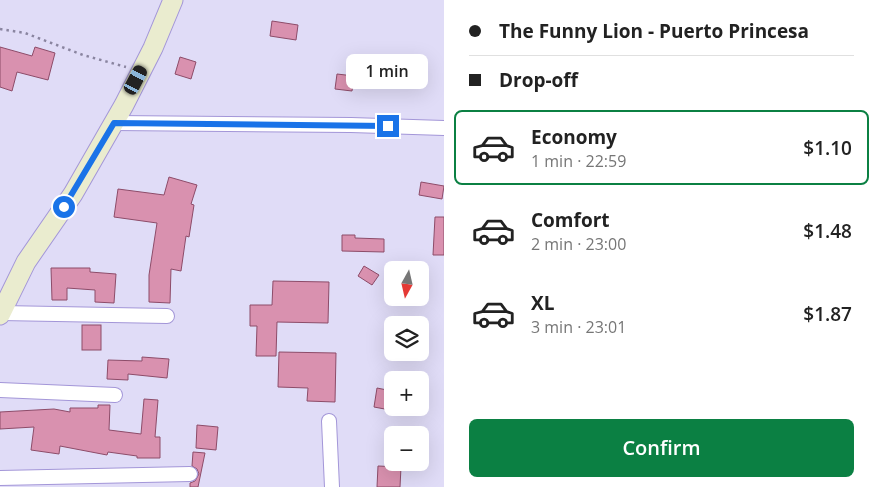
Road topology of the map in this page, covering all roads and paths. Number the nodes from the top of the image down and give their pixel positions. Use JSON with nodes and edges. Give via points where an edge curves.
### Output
{"nodes":[{"id":1,"x":173,"y":0,"type":"edge"},
{"id":2,"x":0,"y":29,"type":"edge"},
{"id":3,"x":136,"y":80,"type":"junction"},
{"id":4,"x":114,"y":123,"type":"junction"},
{"id":5,"x":444,"y":128,"type":"edge"},
{"id":6,"x":1,"y":314,"type":"edge"},
{"id":7,"x":166,"y":316,"type":"dead end"},
{"id":8,"x":0,"y":390,"type":"edge"},
{"id":9,"x":115,"y":396,"type":"dead end"},
{"id":10,"x":329,"y":421,"type":"dead end"},
{"id":11,"x":190,"y":474,"type":"dead end"},
{"id":12,"x":0,"y":478,"type":"edge"},
{"id":13,"x":332,"y":487,"type":"edge"}],
"edges":[{"from":1,"to":3,"type":"street"},
{"from":2,"to":3,"type":"path","via":[[25,33],[83,55],[133,69]]},
{"from":3,"to":4,"type":"street"},
{"from":4,"to":5,"type":"street"},
{"from":4,"to":6,"type":"street","via":[[73,194],[26,262]]},
{"from":6,"to":7,"type":"street"},
{"from":8,"to":9,"type":"street"},
{"from":10,"to":13,"type":"street"},
{"from":11,"to":12,"type":"street"}]}
